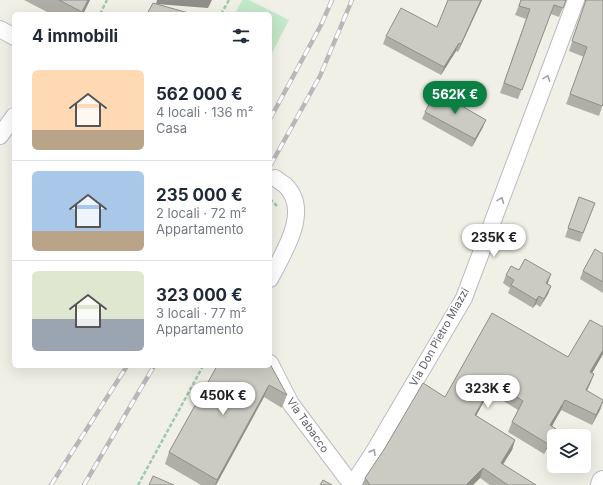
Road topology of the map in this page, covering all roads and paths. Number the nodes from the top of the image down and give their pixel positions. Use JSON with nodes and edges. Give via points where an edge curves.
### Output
{"nodes":[{"id":1,"x":107,"y":0,"type":"edge"},
{"id":2,"x":228,"y":0,"type":"edge"},
{"id":3,"x":576,"y":0,"type":"edge"},
{"id":4,"x":101,"y":12,"type":"edge"},
{"id":5,"x":222,"y":12,"type":"edge"},
{"id":6,"x":0,"y":30,"type":"edge"},
{"id":7,"x":12,"y":36,"type":"edge"},
{"id":8,"x":12,"y":119,"type":"edge"},
{"id":9,"x":0,"y":136,"type":"edge"},
{"id":10,"x":275,"y":178,"type":"dead end"},
{"id":11,"x":272,"y":274,"type":"edge"},
{"id":12,"x":272,"y":367,"type":"edge"},
{"id":13,"x":202,"y":368,"type":"edge"},
{"id":14,"x":603,"y":483,"type":"edge"},
{"id":15,"x":138,"y":485,"type":"edge"},
{"id":16,"x":352,"y":485,"type":"edge"},
{"id":17,"x":596,"y":485,"type":"edge"}],
"edges":[{"from":1,"to":4,"type":"path"},
{"from":2,"to":5,"type":"path"},
{"from":16,"to":3,"type":"street","name":"Via Don Pietro Miazzi","one_way":true,"via":[[464,298]]},
{"from":6,"to":7,"type":"street"},
{"from":8,"to":9,"type":"street"},
{"from":10,"to":11,"type":"street","via":[[286,186],[291,194],[296,217],[294,231]]},
{"from":12,"to":16,"type":"street","name":"Via Tabacco","via":[[291,404]]},
{"from":13,"to":15,"type":"path"},
{"from":14,"to":17,"type":"street"}]}
